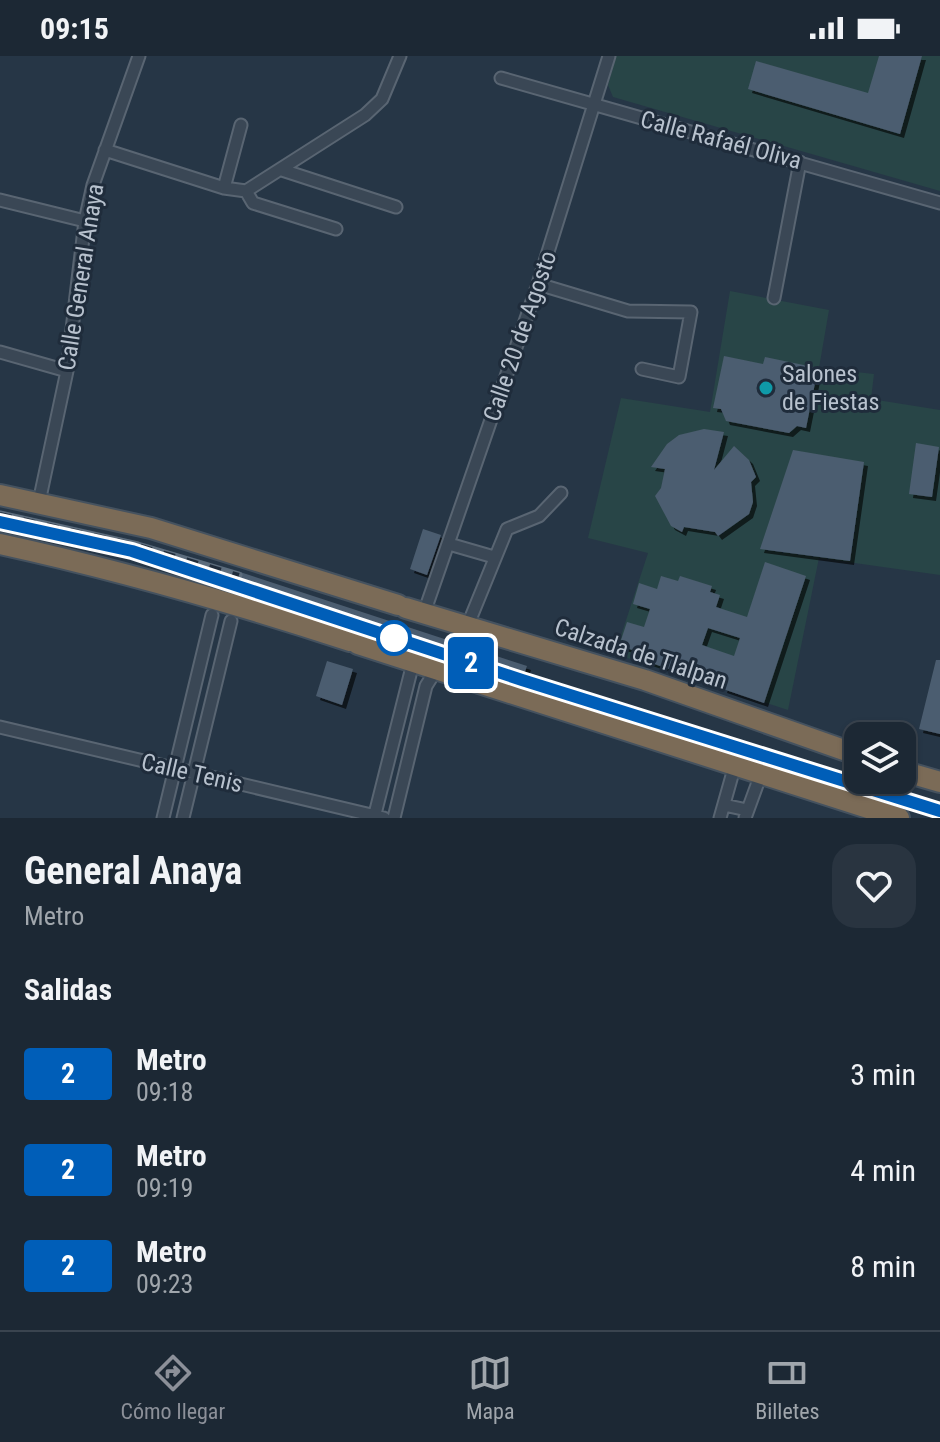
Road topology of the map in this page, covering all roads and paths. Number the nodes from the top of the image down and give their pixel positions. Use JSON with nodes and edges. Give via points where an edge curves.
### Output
{"nodes":[{"id":1,"x":139,"y":56,"type":"edge"},
{"id":2,"x":400,"y":56,"type":"edge"},
{"id":3,"x":609,"y":56,"type":"edge"},
{"id":4,"x":501,"y":78,"type":"dead end"},
{"id":5,"x":595,"y":105,"type":"junction"},
{"id":6,"x":241,"y":125,"type":"dead end"},
{"id":7,"x":105,"y":150,"type":"junction"},
{"id":8,"x":800,"y":162,"type":"junction"},
{"id":9,"x":282,"y":170,"type":"junction"},
{"id":10,"x":224,"y":188,"type":"junction"},
{"id":11,"x":246,"y":191,"type":"junction"},
{"id":12,"x":0,"y":200,"type":"edge"},
{"id":13,"x":940,"y":203,"type":"edge"},
{"id":14,"x":396,"y":207,"type":"dead end"},
{"id":15,"x":85,"y":221,"type":"junction"},
{"id":16,"x":336,"y":229,"type":"dead end"},
{"id":17,"x":538,"y":284,"type":"junction"},
{"id":18,"x":774,"y":298,"type":"dead end"},
{"id":19,"x":0,"y":352,"type":"edge"},
{"id":20,"x":642,"y":369,"type":"dead end"},
{"id":21,"x":67,"y":371,"type":"junction"},
{"id":22,"x":561,"y":493,"type":"dead end"},
{"id":23,"x":0,"y":495,"type":"edge"},
{"id":24,"x":39,"y":502,"type":"junction"},
{"id":25,"x":0,"y":544,"type":"edge"},
{"id":26,"x":449,"y":544,"type":"junction"},
{"id":27,"x":494,"y":557,"type":"junction"},
{"id":28,"x":410,"y":608,"type":"junction"},
{"id":29,"x":467,"y":627,"type":"junction"},
{"id":30,"x":413,"y":663,"type":"junction"},
{"id":31,"x":436,"y":670,"type":"junction"},
{"id":32,"x":402,"y":700,"type":"junction"},
{"id":33,"x":422,"y":704,"type":"junction"},
{"id":34,"x":0,"y":727,"type":"edge"},
{"id":35,"x":844,"y":750,"type":"edge"},
{"id":36,"x":735,"y":765,"type":"junction"},
{"id":37,"x":175,"y":769,"type":"junction"},
{"id":38,"x":194,"y":773,"type":"junction"},
{"id":39,"x":761,"y":774,"type":"junction"},
{"id":40,"x":916,"y":775,"type":"edge"},
{"id":41,"x":940,"y":782,"type":"edge"},
{"id":42,"x":724,"y":805,"type":"junction"},
{"id":43,"x":746,"y":814,"type":"edge"},
{"id":44,"x":378,"y":817,"type":"edge"},
{"id":45,"x":163,"y":818,"type":"edge"},
{"id":46,"x":183,"y":818,"type":"edge"},
{"id":47,"x":394,"y":818,"type":"edge"},
{"id":48,"x":720,"y":818,"type":"edge"},
{"id":49,"x":899,"y":818,"type":"edge"}],
"edges":[{"from":1,"to":7,"type":"street","name":"Calle General Anaya"},
{"from":2,"to":9,"type":"street","via":[[382,99]]},
{"from":3,"to":5,"type":"street","name":"Calle 20 de Agosto"},
{"from":4,"to":5,"type":"street","name":"Calle Rafaél Oliva"},
{"from":5,"to":8,"type":"street","name":"Calle Rafaél Oliva"},
{"from":5,"to":17,"type":"street","name":"Calle 20 de Agosto"},
{"from":6,"to":10,"type":"street"},
{"from":7,"to":10,"type":"street"},
{"from":7,"to":15,"type":"street","name":"Calle General Anaya"},
{"from":8,"to":13,"type":"street","name":"Calle Rafaél Oliva"},
{"from":8,"to":18,"type":"street"},
{"from":9,"to":11,"type":"street"},
{"from":9,"to":14,"type":"street"},
{"from":10,"to":11,"type":"street"},
{"from":11,"to":16,"type":"street","via":[[253,203]]},
{"from":12,"to":15,"type":"street"},
{"from":15,"to":21,"type":"street","name":"Calle General Anaya"},
{"from":17,"to":20,"type":"street","via":[[628,311],[691,312],[679,377]]},
{"from":17,"to":26,"type":"street","name":"Calle 20 de Agosto"},
{"from":19,"to":21,"type":"street"},
{"from":21,"to":24,"type":"street","name":"Calle General Anaya"},
{"from":22,"to":27,"type":"street","via":[[539,516],[507,529]]},
{"from":23,"to":24,"type":"highway","name":"Calzada de Tlalpan"},
{"from":24,"to":28,"type":"highway","name":"Calzada de Tlalpan","via":[[151,528]]},
{"from":25,"to":30,"type":"highway","via":[[214,597]]},
{"from":26,"to":27,"type":"street"},
{"from":26,"to":28,"type":"street","name":"Calle 20 de Agosto"},
{"from":27,"to":29,"type":"street"},
{"from":28,"to":29,"type":"highway","name":"Calzada de Tlalpan"},
{"from":29,"to":35,"type":"highway","name":"Calzada de Tlalpan","via":[[645,680]]},
{"from":30,"to":31,"type":"highway"},
{"from":30,"to":32,"type":"street"},
{"from":31,"to":33,"type":"street"},
{"from":31,"to":36,"type":"highway"},
{"from":32,"to":33,"type":"street"},
{"from":32,"to":44,"type":"street"},
{"from":33,"to":47,"type":"street"},
{"from":34,"to":37,"type":"street","name":"Calle Tenis"},
{"from":36,"to":39,"type":"highway"},
{"from":36,"to":42,"type":"street"},
{"from":37,"to":38,"type":"street","name":"Calle Tenis"},
{"from":37,"to":38,"type":"street","via":[[210,621],[229,626]]},
{"from":37,"to":45,"type":"street"},
{"from":38,"to":44,"type":"street","name":"Calle Tenis"},
{"from":38,"to":46,"type":"street"},
{"from":39,"to":43,"type":"street"},
{"from":39,"to":49,"type":"highway"},
{"from":40,"to":41,"type":"highway"},
{"from":42,"to":43,"type":"street"},
{"from":42,"to":48,"type":"street"}]}
